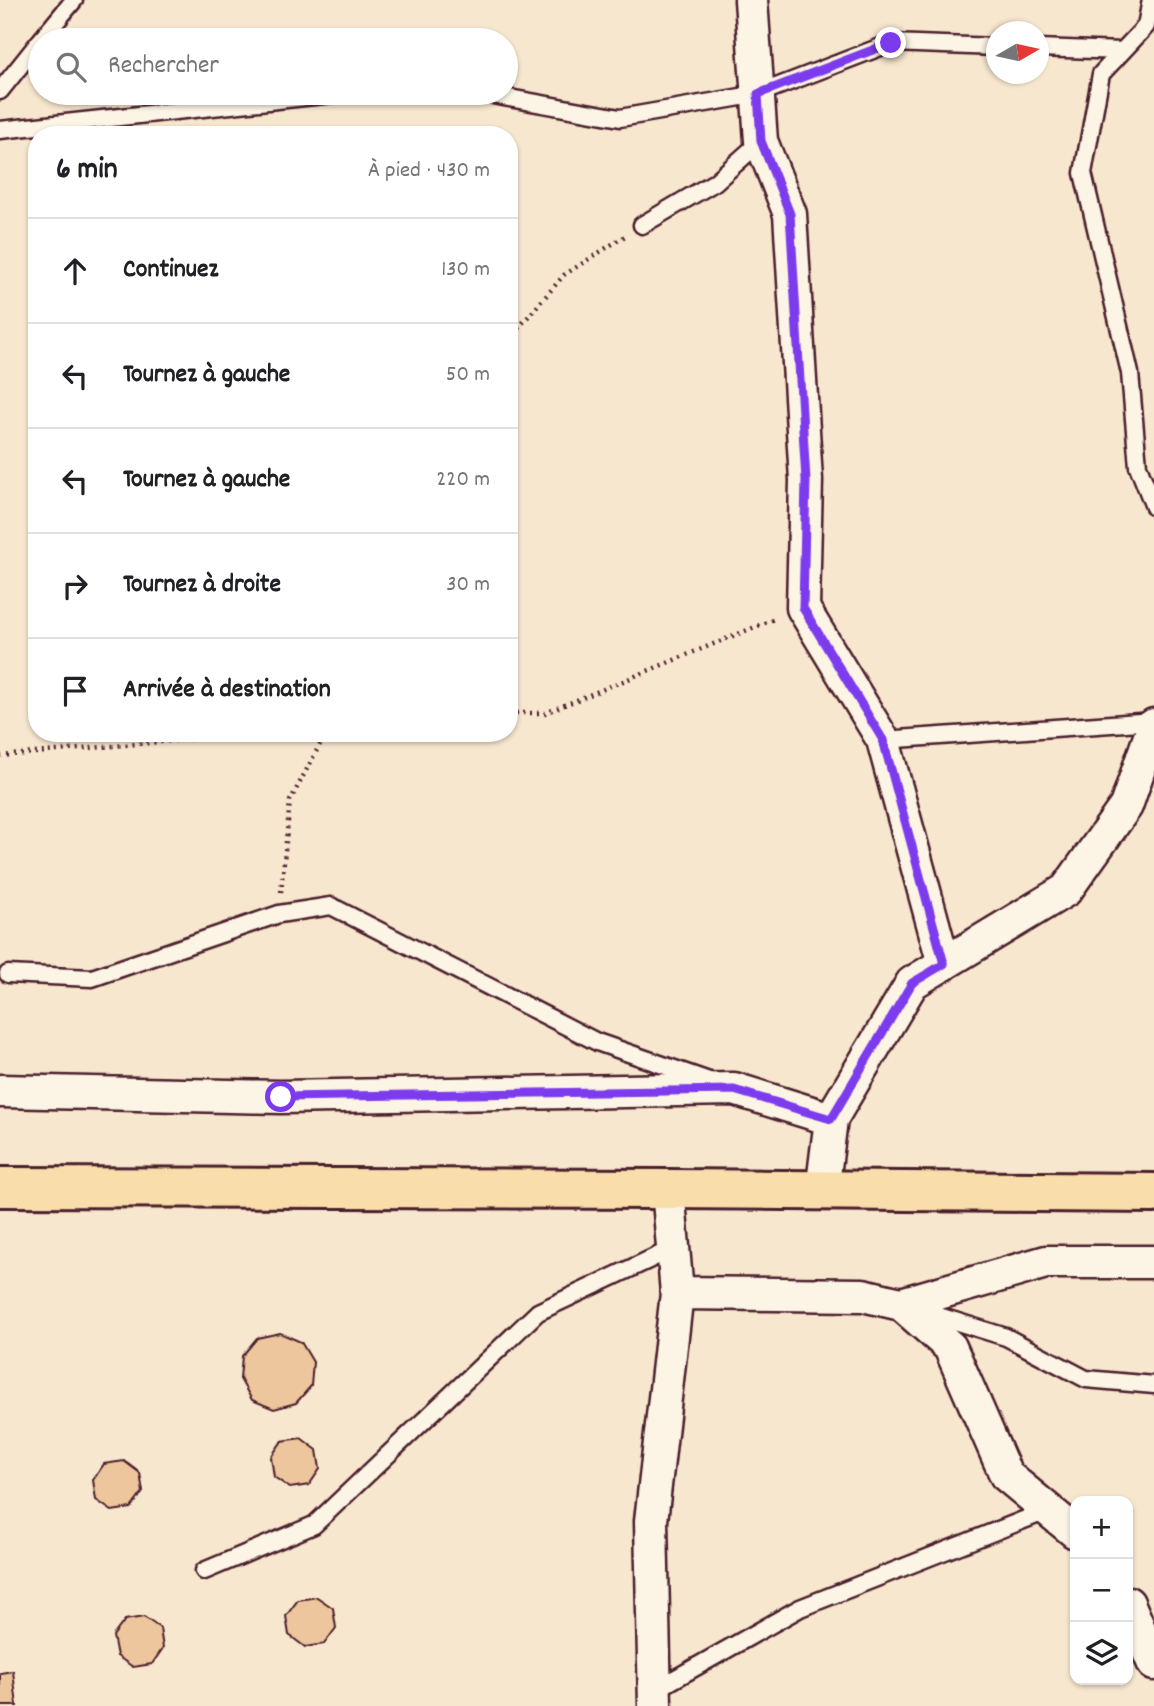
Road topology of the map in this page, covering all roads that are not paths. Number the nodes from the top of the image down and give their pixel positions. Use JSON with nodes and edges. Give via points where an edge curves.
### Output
{"nodes":[{"id":1,"x":74,"y":0,"type":"edge"},
{"id":2,"x":751,"y":0,"type":"edge"},
{"id":3,"x":1151,"y":0,"type":"edge"},
{"id":4,"x":50,"y":28,"type":"edge"},
{"id":5,"x":986,"y":47,"type":"edge"},
{"id":6,"x":1049,"y":48,"type":"edge"},
{"id":7,"x":1122,"y":51,"type":"junction"},
{"id":8,"x":28,"y":55,"type":"edge"},
{"id":9,"x":0,"y":91,"type":"edge"},
{"id":10,"x":758,"y":94,"type":"junction"},
{"id":11,"x":518,"y":100,"type":"edge"},
{"id":12,"x":231,"y":105,"type":"edge"},
{"id":13,"x":37,"y":126,"type":"edge"},
{"id":14,"x":28,"y":127,"type":"edge"},
{"id":15,"x":0,"y":130,"type":"edge"},
{"id":16,"x":761,"y":141,"type":"junction"},
{"id":17,"x":642,"y":225,"type":"road end"},
{"id":18,"x":1154,"y":508,"type":"edge"},
{"id":19,"x":1154,"y":723,"type":"edge"},
{"id":20,"x":883,"y":740,"type":"junction"},
{"id":21,"x":944,"y":964,"type":"junction"},
{"id":22,"x":8,"y":974,"type":"dead end"},
{"id":23,"x":734,"y":1090,"type":"junction"},
{"id":24,"x":0,"y":1091,"type":"edge"},
{"id":25,"x":831,"y":1119,"type":"junction"},
{"id":26,"x":0,"y":1187,"type":"edge"},
{"id":27,"x":668,"y":1189,"type":"junction"},
{"id":28,"x":822,"y":1192,"type":"junction"},
{"id":29,"x":1154,"y":1193,"type":"edge"},
{"id":30,"x":674,"y":1248,"type":"junction"},
{"id":31,"x":1154,"y":1262,"type":"edge"},
{"id":32,"x":677,"y":1293,"type":"junction"},
{"id":33,"x":901,"y":1304,"type":"junction"},
{"id":34,"x":1154,"y":1385,"type":"edge"},
{"id":35,"x":1049,"y":1510,"type":"junction"},
{"id":36,"x":1070,"y":1528,"type":"edge"},
{"id":37,"x":204,"y":1571,"type":"dead end"},
{"id":38,"x":1133,"y":1616,"type":"edge"},
{"id":39,"x":1154,"y":1664,"type":"edge"},
{"id":40,"x":655,"y":1698,"type":"edge"}],
"edges":[{"from":1,"to":4,"type":"lane"},
{"from":2,"to":10,"type":"street"},
{"from":3,"to":7,"type":"lane","via":[[1146,26]]},
{"from":5,"to":10,"type":"lane","via":[[891,43]]},
{"from":6,"to":7,"type":"lane"},
{"from":7,"to":18,"type":"lane","via":[[1101,74],[1083,173],[1130,373],[1138,466]]},
{"from":8,"to":9,"type":"lane"},
{"from":10,"to":11,"type":"lane","via":[[620,118]]},
{"from":10,"to":16,"type":"street"},
{"from":12,"to":13,"type":"lane"},
{"from":14,"to":15,"type":"lane"},
{"from":16,"to":17,"type":"lane","via":[[715,182]]},
{"from":16,"to":20,"type":"street","via":[[790,214],[806,480],[803,608]]},
{"from":19,"to":20,"type":"lane"},
{"from":19,"to":21,"type":"street","via":[[1126,806],[1066,890]]},
{"from":20,"to":21,"type":"street"},
{"from":21,"to":25,"type":"street","via":[[912,983]]},
{"from":22,"to":23,"type":"lane","via":[[92,978],[279,914],[331,906],[597,1042]]},
{"from":23,"to":24,"type":"street","via":[[281,1097]]},
{"from":23,"to":25,"type":"street"},
{"from":25,"to":28,"type":"street"},
{"from":26,"to":27,"type":"highway"},
{"from":27,"to":28,"type":"highway"},
{"from":27,"to":30,"type":"street"},
{"from":28,"to":29,"type":"highway"},
{"from":30,"to":32,"type":"street"},
{"from":30,"to":37,"type":"lane","via":[[538,1312],[314,1525]]},
{"from":31,"to":33,"type":"street","via":[[1046,1262]]},
{"from":32,"to":33,"type":"street","via":[[863,1296]]},
{"from":32,"to":40,"type":"street","via":[[650,1521]]},
{"from":33,"to":34,"type":"lane","via":[[1006,1336],[1086,1379]]},
{"from":33,"to":35,"type":"street","via":[[950,1347],[1006,1475]]},
{"from":35,"to":36,"type":"street"},
{"from":35,"to":40,"type":"lane","via":[[800,1608]]},
{"from":38,"to":39,"type":"street"}]}
